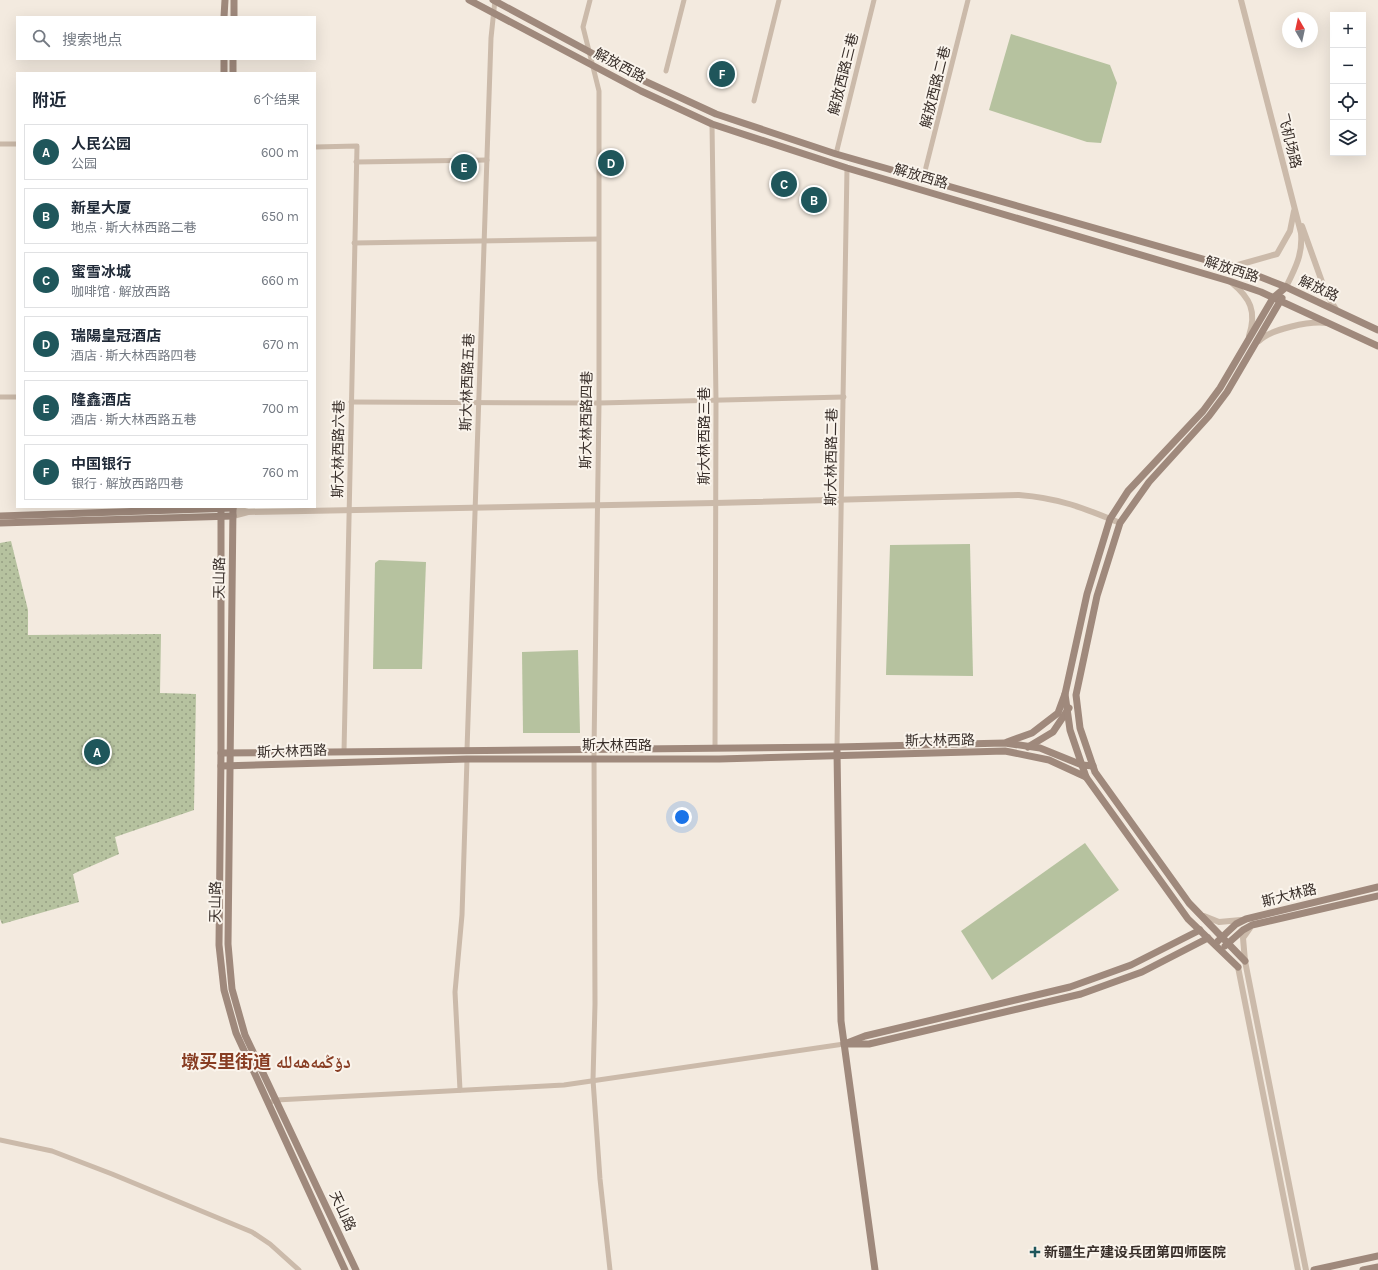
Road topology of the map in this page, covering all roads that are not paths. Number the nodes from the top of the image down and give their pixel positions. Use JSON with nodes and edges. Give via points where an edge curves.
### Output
{"nodes":[{"id":1,"x":225,"y":0,"type":"edge"},
{"id":2,"x":234,"y":0,"type":"edge"},
{"id":3,"x":469,"y":0,"type":"edge"},
{"id":4,"x":494,"y":0,"type":"edge"},
{"id":5,"x":590,"y":0,"type":"edge"},
{"id":6,"x":684,"y":0,"type":"edge"},
{"id":7,"x":778,"y":0,"type":"edge"},
{"id":8,"x":874,"y":0,"type":"edge"},
{"id":9,"x":968,"y":0,"type":"edge"},
{"id":10,"x":1241,"y":0,"type":"edge"},
{"id":11,"x":493,"y":14,"type":"junction"},
{"id":12,"x":224,"y":16,"type":"edge"},
{"id":13,"x":234,"y":16,"type":"edge"},
{"id":14,"x":589,"y":52,"type":"junction"},
{"id":15,"x":224,"y":60,"type":"edge"},
{"id":16,"x":233,"y":60,"type":"edge"},
{"id":17,"x":592,"y":66,"type":"junction"},
{"id":18,"x":666,"y":71,"type":"dead end"},
{"id":19,"x":224,"y":72,"type":"edge"},
{"id":20,"x":233,"y":72,"type":"edge"},
{"id":21,"x":754,"y":101,"type":"dead end"},
{"id":22,"x":712,"y":124,"type":"junction"},
{"id":23,"x":0,"y":144,"type":"edge"},
{"id":24,"x":16,"y":144,"type":"edge"},
{"id":25,"x":316,"y":147,"type":"edge"},
{"id":26,"x":836,"y":154,"type":"junction"},
{"id":27,"x":487,"y":160,"type":"junction"},
{"id":28,"x":356,"y":162,"type":"junction"},
{"id":29,"x":847,"y":168,"type":"junction"},
{"id":30,"x":923,"y":179,"type":"junction"},
{"id":31,"x":1294,"y":208,"type":"junction"},
{"id":32,"x":598,"y":238,"type":"junction"},
{"id":33,"x":484,"y":241,"type":"junction"},
{"id":34,"x":354,"y":243,"type":"junction"},
{"id":35,"x":1222,"y":266,"type":"junction"},
{"id":36,"x":1248,"y":272,"type":"joint"},
{"id":37,"x":1229,"y":281,"type":"junction"},
{"id":38,"x":1286,"y":287,"type":"junction"},
{"id":39,"x":1273,"y":298,"type":"junction"},
{"id":40,"x":1281,"y":302,"type":"junction"},
{"id":41,"x":1337,"y":311,"type":"junction"},
{"id":42,"x":1330,"y":324,"type":"junction"},
{"id":43,"x":1378,"y":330,"type":"edge"},
{"id":44,"x":1248,"y":342,"type":"junction"},
{"id":45,"x":1254,"y":346,"type":"junction"},
{"id":46,"x":1378,"y":346,"type":"edge"},
{"id":47,"x":0,"y":397,"type":"edge"},
{"id":48,"x":16,"y":397,"type":"edge"},
{"id":49,"x":844,"y":397,"type":"junction"},
{"id":50,"x":716,"y":400,"type":"junction"},
{"id":51,"x":479,"y":401,"type":"junction"},
{"id":52,"x":351,"y":402,"type":"junction"},
{"id":53,"x":599,"y":403,"type":"junction"},
{"id":54,"x":842,"y":499,"type":"junction"},
{"id":55,"x":715,"y":503,"type":"junction"},
{"id":56,"x":597,"y":504,"type":"junction"},
{"id":57,"x":475,"y":507,"type":"junction"},
{"id":58,"x":233,"y":508,"type":"edge"},
{"id":59,"x":221,"y":510,"type":"edge"},
{"id":60,"x":349,"y":510,"type":"junction"},
{"id":61,"x":248,"y":512,"type":"junction"},
{"id":62,"x":0,"y":516,"type":"edge"},
{"id":63,"x":233,"y":516,"type":"junction"},
{"id":64,"x":1110,"y":519,"type":"junction"},
{"id":65,"x":0,"y":523,"type":"edge"},
{"id":66,"x":1120,"y":523,"type":"junction"},
{"id":67,"x":1065,"y":694,"type":"junction"},
{"id":68,"x":1076,"y":695,"type":"junction"},
{"id":69,"x":1068,"y":710,"type":"junction"},
{"id":70,"x":1005,"y":743,"type":"junction"},
{"id":71,"x":1029,"y":746,"type":"junction"},
{"id":72,"x":715,"y":748,"type":"junction"},
{"id":73,"x":594,"y":749,"type":"junction"},
{"id":74,"x":467,"y":750,"type":"junction"},
{"id":75,"x":837,"y":751,"type":"junction"},
{"id":76,"x":344,"y":752,"type":"junction"},
{"id":77,"x":1012,"y":752,"type":"junction"},
{"id":78,"x":221,"y":753,"type":"junction"},
{"id":79,"x":230,"y":754,"type":"junction"},
{"id":80,"x":594,"y":758,"type":"junction"},
{"id":81,"x":467,"y":759,"type":"junction"},
{"id":82,"x":1082,"y":765,"type":"junction"},
{"id":83,"x":221,"y":766,"type":"junction"},
{"id":84,"x":230,"y":766,"type":"junction"},
{"id":85,"x":1093,"y":766,"type":"junction"},
{"id":86,"x":1086,"y":777,"type":"junction"},
{"id":87,"x":1378,"y":887,"type":"edge"},
{"id":88,"x":1378,"y":896,"type":"edge"},
{"id":89,"x":1197,"y":912,"type":"junction"},
{"id":90,"x":1246,"y":919,"type":"junction"},
{"id":91,"x":1252,"y":925,"type":"junction"},
{"id":92,"x":1200,"y":930,"type":"junction"},
{"id":93,"x":1221,"y":937,"type":"junction"},
{"id":94,"x":1208,"y":938,"type":"junction"},
{"id":95,"x":1227,"y":944,"type":"junction"},
{"id":96,"x":1215,"y":945,"type":"junction"},
{"id":97,"x":1221,"y":951,"type":"junction"},
{"id":98,"x":1245,"y":961,"type":"junction"},
{"id":99,"x":1238,"y":967,"type":"joint"},
{"id":100,"x":844,"y":1044,"type":"junction"},
{"id":101,"x":593,"y":1080,"type":"junction"},
{"id":102,"x":460,"y":1090,"type":"junction"},
{"id":103,"x":276,"y":1100,"type":"junction"},
{"id":104,"x":268,"y":1103,"type":"junction"},
{"id":105,"x":0,"y":1140,"type":"edge"},
{"id":106,"x":1378,"y":1256,"type":"edge"},
{"id":107,"x":1378,"y":1267,"type":"edge"},
{"id":108,"x":299,"y":1270,"type":"edge"},
{"id":109,"x":346,"y":1270,"type":"edge"},
{"id":110,"x":356,"y":1270,"type":"edge"},
{"id":111,"x":610,"y":1270,"type":"edge"},
{"id":112,"x":875,"y":1270,"type":"edge"},
{"id":113,"x":1298,"y":1270,"type":"edge"},
{"id":114,"x":1306,"y":1270,"type":"edge"},
{"id":115,"x":1314,"y":1270,"type":"edge"},
{"id":116,"x":1363,"y":1270,"type":"edge"}],
"edges":[{"from":1,"to":12,"type":"main road"},
{"from":2,"to":13,"type":"main road"},
{"from":3,"to":11,"type":"main road","name":"解放西路"},
{"from":4,"to":11,"type":"street","name":"斯大林西路五巷"},
{"from":4,"to":14,"type":"main road","name":"解放西路"},
{"from":5,"to":14,"type":"street","name":"斯大林西路四巷","via":[[583,27]]},
{"from":6,"to":18,"type":"street"},
{"from":7,"to":21,"type":"street"},
{"from":8,"to":26,"type":"street","name":"解放西路三巷"},
{"from":9,"to":30,"type":"street","name":"解放西路二巷"},
{"from":10,"to":31,"type":"street","name":"飞机场路"},
{"from":11,"to":17,"type":"main road","name":"解放西路"},
{"from":11,"to":27,"type":"street","name":"斯大林西路五巷"},
{"from":14,"to":17,"type":"street","name":"斯大林西路四巷"},
{"from":14,"to":26,"type":"main road","name":"解放西路","via":[[716,114]]},
{"from":15,"to":19,"type":"main road"},
{"from":16,"to":20,"type":"main road"},
{"from":17,"to":22,"type":"main road","name":"解放西路"},
{"from":17,"to":32,"type":"street","name":"斯大林西路四巷","via":[[599,91]]},
{"from":22,"to":29,"type":"main road","name":"解放西路"},
{"from":22,"to":50,"type":"street","name":"斯大林西路三巷"},
{"from":23,"to":24,"type":"street"},
{"from":25,"to":28,"type":"street","name":"斯大林西路六巷","via":[[357,146]]},
{"from":26,"to":30,"type":"main road","name":"解放西路"},
{"from":27,"to":28,"type":"street"},
{"from":27,"to":33,"type":"street","name":"斯大林西路五巷"},
{"from":28,"to":34,"type":"street","name":"斯大林西路六巷"},
{"from":29,"to":37,"type":"main road","name":"解放西路"},
{"from":29,"to":49,"type":"street","name":"斯大林西路二巷"},
{"from":30,"to":35,"type":"main road","name":"解放西路"},
{"from":31,"to":35,"type":"street","via":[[1290,231],[1277,254],[1238,265]]},
{"from":31,"to":38,"type":"street","name":"飞机场路","via":[[1301,233],[1301,253]]},
{"from":31,"to":41,"type":"street","via":[[1310,244],[1326,293]]},
{"from":32,"to":33,"type":"street"},
{"from":32,"to":53,"type":"street","name":"斯大林西路四巷"},
{"from":33,"to":34,"type":"street"},
{"from":33,"to":51,"type":"street","name":"斯大林西路五巷"},
{"from":34,"to":52,"type":"street","name":"斯大林西路六巷"},
{"from":35,"to":36,"type":"main road","name":"解放西路"},
{"from":36,"to":38,"type":"main road","name":"解放路"},
{"from":37,"to":39,"type":"main road","name":"解放西路"},
{"from":37,"to":44,"type":"street","via":[[1246,294],[1250,304],[1252,322]]},
{"from":38,"to":39,"type":"main road"},
{"from":38,"to":40,"type":"main road"},
{"from":38,"to":41,"type":"main road","name":"解放路"},
{"from":39,"to":40,"type":"main road","name":"解放西路"},
{"from":39,"to":44,"type":"main road"},
{"from":40,"to":42,"type":"main road","name":"解放西路"},
{"from":40,"to":45,"type":"main road"},
{"from":41,"to":43,"type":"main road","name":"解放路"},
{"from":42,"to":45,"type":"street","via":[[1314,323],[1272,332]]},
{"from":42,"to":46,"type":"main road","name":"解放西路"},
{"from":44,"to":64,"type":"main road","via":[[1220,388],[1203,410],[1128,491]]},
{"from":45,"to":66,"type":"main road","via":[[1227,392],[1209,416],[1149,482]]},
{"from":47,"to":48,"type":"street"},
{"from":49,"to":50,"type":"street"},
{"from":49,"to":54,"type":"street","name":"斯大林西路二巷"},
{"from":50,"to":53,"type":"street"},
{"from":50,"to":55,"type":"street","name":"斯大林西路三巷"},
{"from":51,"to":52,"type":"street"},
{"from":51,"to":53,"type":"street"},
{"from":51,"to":57,"type":"street","name":"斯大林西路五巷"},
{"from":52,"to":60,"type":"street","name":"斯大林西路六巷"},
{"from":53,"to":56,"type":"street","name":"斯大林西路四巷"},
{"from":54,"to":55,"type":"street"},
{"from":54,"to":64,"type":"street","via":[[1040,496],[1081,507]]},
{"from":54,"to":75,"type":"street","name":"斯大林西路二巷"},
{"from":55,"to":56,"type":"street"},
{"from":55,"to":72,"type":"street","name":"斯大林西路三巷"},
{"from":56,"to":57,"type":"street"},
{"from":56,"to":73,"type":"street","name":"斯大林西路四巷"},
{"from":57,"to":60,"type":"street"},
{"from":57,"to":74,"type":"street","name":"斯大林西路五巷"},
{"from":58,"to":59,"type":"main road"},
{"from":58,"to":61,"type":"street"},
{"from":58,"to":63,"type":"main road","name":"天山路"},
{"from":59,"to":62,"type":"main road"},
{"from":59,"to":63,"type":"main road"},
{"from":59,"to":65,"type":"main road"},
{"from":59,"to":78,"type":"main road","name":"天山路"},
{"from":60,"to":61,"type":"street"},
{"from":60,"to":76,"type":"street","name":"斯大林西路六巷"},
{"from":61,"to":63,"type":"street"},
{"from":63,"to":79,"type":"main road","name":"天山路"},
{"from":64,"to":66,"type":"street"},
{"from":64,"to":67,"type":"main road","via":[[1087,594]]},
{"from":66,"to":68,"type":"main road","via":[[1097,596]]},
{"from":67,"to":69,"type":"main road"},
{"from":67,"to":70,"type":"main road","via":[[1058,713],[1032,733]]},
{"from":68,"to":69,"type":"main road"},
{"from":68,"to":85,"type":"main road","via":[[1080,728]]},
{"from":69,"to":71,"type":"main road","via":[[1053,732]]},
{"from":69,"to":82,"type":"main road","via":[[1070,730]]},
{"from":70,"to":71,"type":"main road"},
{"from":70,"to":75,"type":"main road","name":"斯大林西路"},
{"from":71,"to":77,"type":"main road"},
{"from":71,"to":82,"type":"main road"},
{"from":72,"to":73,"type":"main road","name":"斯大林西路"},
{"from":72,"to":75,"type":"main road","name":"斯大林西路"},
{"from":73,"to":74,"type":"main road","name":"斯大林西路"},
{"from":73,"to":80,"type":"street","name":"斯大林西路四巷"},
{"from":74,"to":76,"type":"main road","name":"斯大林西路"},
{"from":75,"to":77,"type":"main road","name":"斯大林西路"},
{"from":75,"to":80,"type":"main road","name":"斯大林西路","via":[[719,759]]},
{"from":75,"to":100,"type":"main road","via":[[841,1021]]},
{"from":76,"to":79,"type":"main road","name":"斯大林西路"},
{"from":77,"to":86,"type":"main road","via":[[1049,760]]},
{"from":78,"to":79,"type":"main road","name":"斯大林西路"},
{"from":78,"to":83,"type":"main road","name":"天山路"},
{"from":79,"to":84,"type":"main road","name":"天山路"},
{"from":80,"to":81,"type":"main road","name":"斯大林西路"},
{"from":80,"to":101,"type":"street","name":"斯大林西路四巷"},
{"from":81,"to":84,"type":"main road","name":"斯大林西路"},
{"from":81,"to":102,"type":"street","via":[[462,915],[455,992]]},
{"from":82,"to":85,"type":"main road"},
{"from":82,"to":86,"type":"main road"},
{"from":83,"to":84,"type":"main road","name":"斯大林西路"},
{"from":83,"to":104,"type":"main road","name":"天山路","via":[[219,945],[224,990],[236,1033]]},
{"from":84,"to":103,"type":"main road","name":"天山路","via":[[228,944],[232,989],[245,1034]]},
{"from":85,"to":89,"type":"main road"},
{"from":86,"to":92,"type":"main road","via":[[1180,908]]},
{"from":87,"to":90,"type":"main road","name":"斯大林路"},
{"from":88,"to":91,"type":"main road","name":"斯大林路"},
{"from":89,"to":90,"type":"street","via":[[1219,922]]},
{"from":89,"to":93,"type":"main road"},
{"from":90,"to":93,"type":"main road","name":"斯大林路"},
{"from":91,"to":95,"type":"main road","name":"斯大林路","via":[[1242,930]]},
{"from":91,"to":98,"type":"street","via":[[1243,938]]},
{"from":92,"to":94,"type":"main road"},
{"from":92,"to":100,"type":"main road","via":[[1131,965],[1070,986],[865,1036]]},
{"from":93,"to":95,"type":"main road"},
{"from":93,"to":96,"type":"main road","name":"斯大林路"},
{"from":94,"to":96,"type":"main road"},
{"from":94,"to":100,"type":"main road","via":[[1142,972],[1081,994],[869,1044]]},
{"from":95,"to":97,"type":"main road","name":"斯大林路"},
{"from":95,"to":98,"type":"main road"},
{"from":96,"to":97,"type":"main road"},
{"from":97,"to":99,"type":"main road"},
{"from":98,"to":114,"type":"street"},
{"from":99,"to":113,"type":"street"},
{"from":100,"to":101,"type":"street"},
{"from":100,"to":112,"type":"main road"},
{"from":101,"to":102,"type":"street","via":[[564,1085]]},
{"from":101,"to":111,"type":"street","name":"斯大林西路四巷"},
{"from":102,"to":103,"type":"street"},
{"from":103,"to":104,"type":"street"},
{"from":103,"to":110,"type":"main road","name":"天山路"},
{"from":104,"to":109,"type":"main road","name":"天山路"},
{"from":105,"to":108,"type":"street","via":[[52,1151],[252,1232]]},
{"from":106,"to":115,"type":"main road"},
{"from":107,"to":116,"type":"main road"}]}
